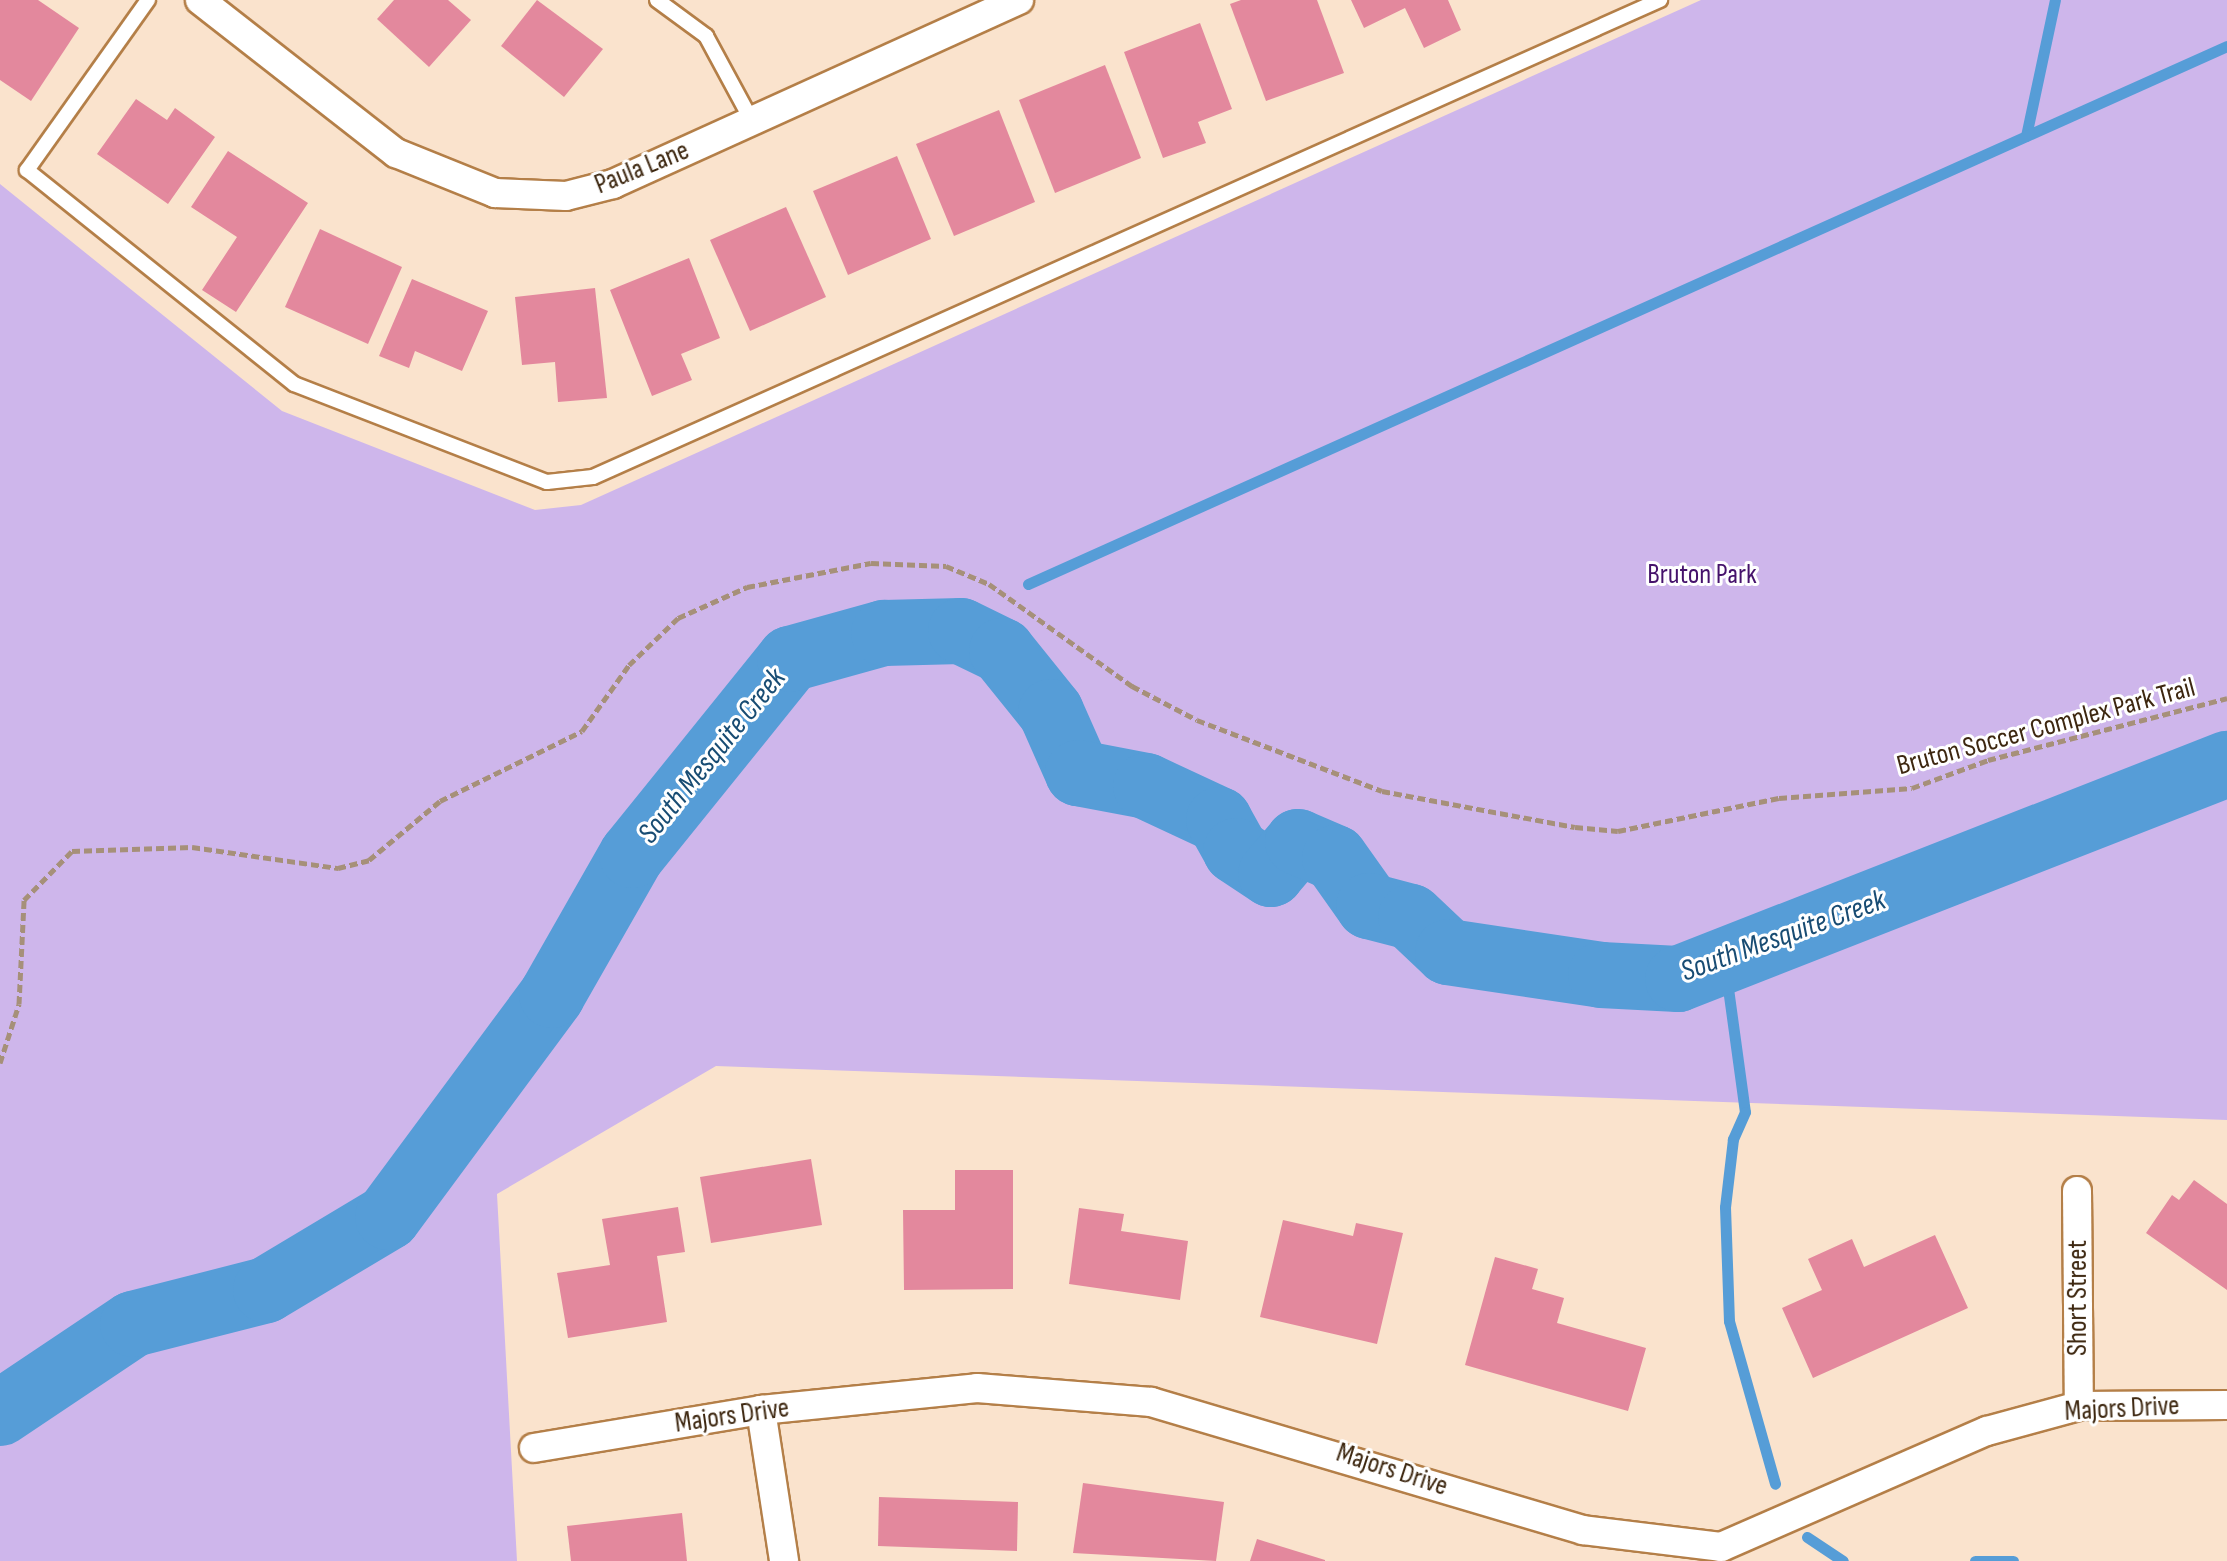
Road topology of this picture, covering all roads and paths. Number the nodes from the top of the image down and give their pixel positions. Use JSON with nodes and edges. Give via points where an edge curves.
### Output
{"nodes":[{"id":1,"x":148,"y":0,"type":"edge"},
{"id":2,"x":200,"y":0,"type":"edge"},
{"id":3,"x":657,"y":0,"type":"edge"},
{"id":4,"x":1019,"y":0,"type":"edge"},
{"id":5,"x":1660,"y":0,"type":"edge"},
{"id":6,"x":752,"y":121,"type":"junction"},
{"id":7,"x":2227,"y":698,"type":"edge"},
{"id":8,"x":0,"y":1063,"type":"edge"},
{"id":9,"x":2077,"y":1191,"type":"dead end"},
{"id":10,"x":2227,"y":1405,"type":"edge"},
{"id":11,"x":2079,"y":1406,"type":"junction"},
{"id":12,"x":761,"y":1410,"type":"junction"},
{"id":13,"x":534,"y":1448,"type":"dead end"},
{"id":14,"x":1657,"y":1552,"type":"edge"},
{"id":15,"x":784,"y":1561,"type":"edge"}],
"edges":[{"from":1,"to":5,"type":"lane","via":[[27,170],[294,384],[547,482],[593,477]]},
{"from":2,"to":6,"type":"street","name":"Paula Lane","via":[[396,153],[495,193],[566,196],[613,184]]},
{"from":3,"to":6,"type":"lane","via":[[706,36]]},
{"from":4,"to":6,"type":"street","name":"Paula Lane"},
{"from":7,"to":8,"type":"path","name":"Bruton Soccer Complex Park Trail","via":[[1988,760],[1912,788],[1779,798],[1618,831],[1575,827],[1382,791],[1197,720],[1132,686],[989,584],[946,566],[871,563],[747,587],[678,618],[629,665],[582,731],[440,801],[369,860],[338,868],[192,847],[72,851],[24,900],[19,1004]]},
{"from":9,"to":11,"type":"street","name":"Short Street"},
{"from":10,"to":11,"type":"street","name":"Majors Drive"},
{"from":11,"to":14,"type":"street","name":"Majors Drive","via":[[1987,1431],[1721,1547]]},
{"from":12,"to":13,"type":"street","name":"Majors Drive"},
{"from":12,"to":14,"type":"street","name":"Majors Drive","via":[[977,1388],[1151,1402]]},
{"from":12,"to":15,"type":"street"}]}
